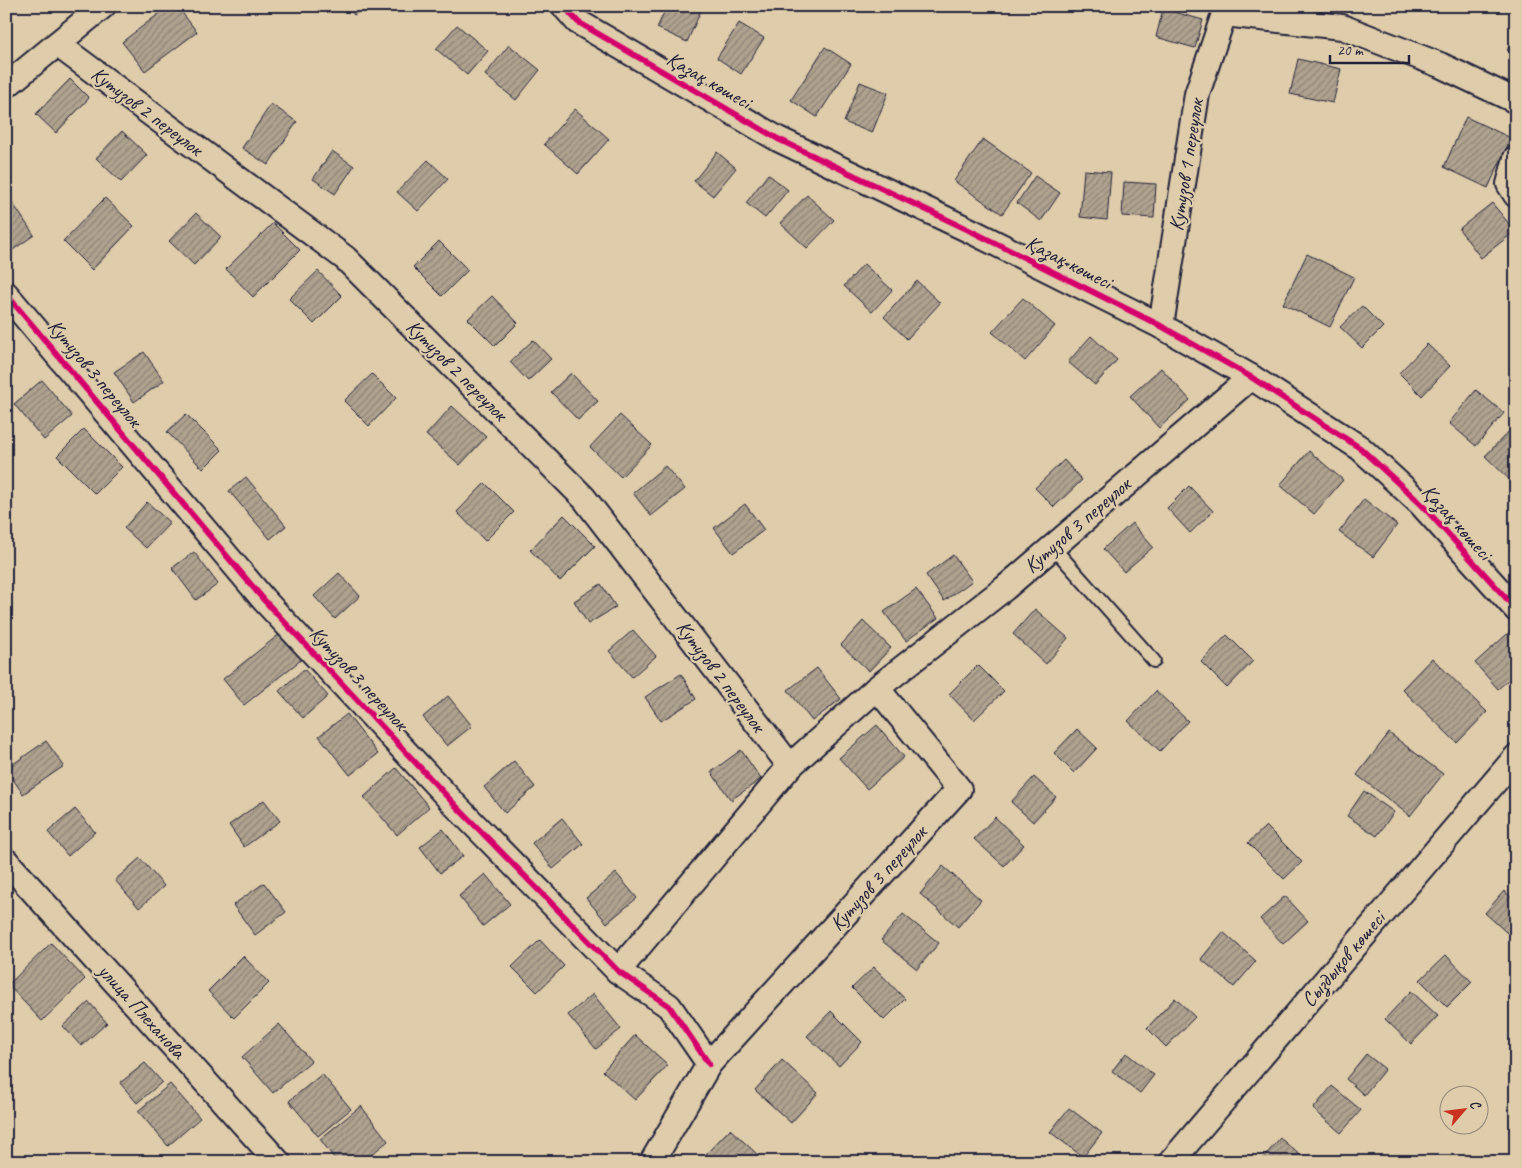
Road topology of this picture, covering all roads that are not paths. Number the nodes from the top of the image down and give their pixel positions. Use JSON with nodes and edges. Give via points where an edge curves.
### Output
{"nodes":[{"id":1,"x":103,"y":6,"type":"edge"},
{"id":2,"x":564,"y":6,"type":"edge"},
{"id":3,"x":1224,"y":10,"type":"edge"},
{"id":4,"x":56,"y":44,"type":"junction"},
{"id":5,"x":6,"y":86,"type":"edge"},
{"id":6,"x":1516,"y":101,"type":"edge"},
{"id":7,"x":1516,"y":158,"type":"edge"},
{"id":8,"x":1516,"y":195,"type":"edge"},
{"id":9,"x":6,"y":294,"type":"edge"},
{"id":10,"x":1161,"y":326,"type":"junction"},
{"id":11,"x":1251,"y":377,"type":"junction"},
{"id":12,"x":1052,"y":546,"type":"junction"},
{"id":13,"x":1516,"y":609,"type":"edge"},
{"id":14,"x":1154,"y":662,"type":"dead end"},
{"id":15,"x":877,"y":688,"type":"junction"},
{"id":16,"x":1516,"y":757,"type":"edge"},
{"id":17,"x":790,"y":766,"type":"junction"},
{"id":18,"x":6,"y":861,"type":"edge"},
{"id":19,"x":618,"y":971,"type":"junction"},
{"id":20,"x":710,"y":1064,"type":"junction"},
{"id":21,"x":278,"y":1162,"type":"edge"},
{"id":22,"x":652,"y":1162,"type":"edge"},
{"id":23,"x":1170,"y":1162,"type":"edge"}],
"edges":[{"from":1,"to":4,"type":"street"},
{"from":2,"to":10,"type":"street","name":"Қазақ көшесі","via":[[578,22],[778,139]]},
{"from":3,"to":6,"type":"street","via":[[1342,27],[1440,65]]},
{"from":3,"to":10,"type":"street","name":"Кутузов 1 переулок","via":[[1197,94]]},
{"from":4,"to":5,"type":"street"},
{"from":4,"to":17,"type":"street","name":"Кутузов 2 переулок","via":[[345,258],[584,498]]},
{"from":7,"to":8,"type":"street","via":[[1509,184]]},
{"from":9,"to":19,"type":"street","name":"Кутузов 3 переулок","via":[[264,600],[456,806]]},
{"from":10,"to":11,"type":"street","name":"Қазақ көшесі"},
{"from":11,"to":12,"type":"street","name":"Кутузов 3 переулок"},
{"from":11,"to":13,"type":"street","name":"Қазақ көшесі","via":[[1360,448],[1420,504]]},
{"from":12,"to":14,"type":"lane"},
{"from":12,"to":15,"type":"street","name":"Кутузов 3 переулок","via":[[1005,588]]},
{"from":15,"to":17,"type":"street","name":"Кутузов 3 переулок"},
{"from":15,"to":20,"type":"street","name":"Кутузов 3 переулок","via":[[959,789]]},
{"from":16,"to":23,"type":"street","name":"Сыздықов көшесі"},
{"from":17,"to":19,"type":"street","name":"Кутузов 3 переулок"},
{"from":18,"to":21,"type":"street","name":"улица Плеханова"},
{"from":19,"to":20,"type":"street","name":"Кутузов 3 переулок","via":[[669,1006]]},
{"from":20,"to":22,"type":"street","name":"Кутузов 3 переулок"}]}
